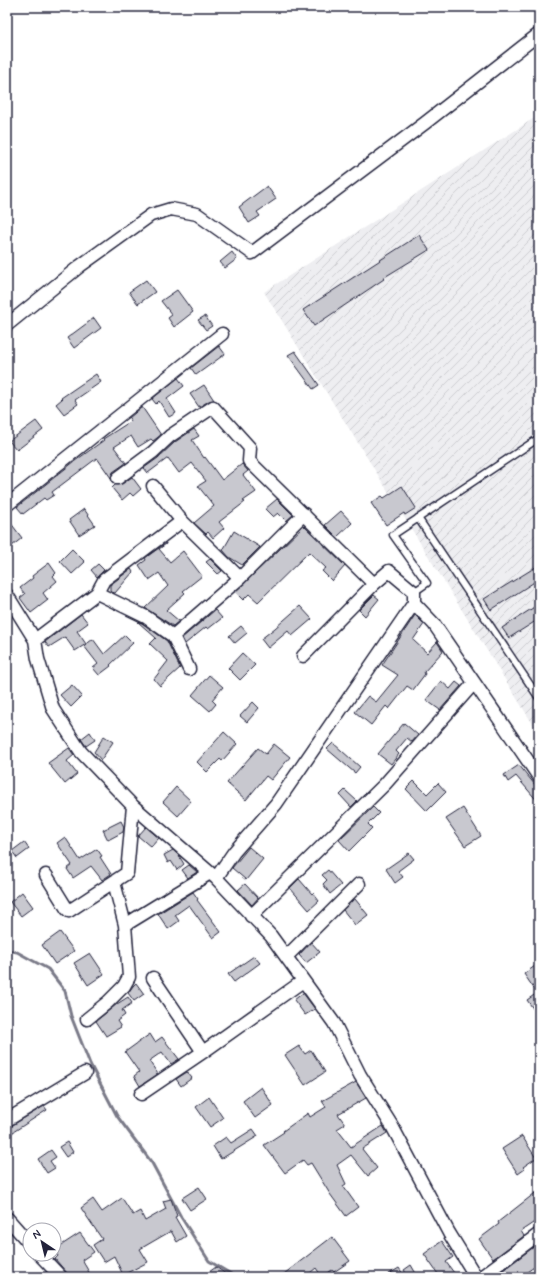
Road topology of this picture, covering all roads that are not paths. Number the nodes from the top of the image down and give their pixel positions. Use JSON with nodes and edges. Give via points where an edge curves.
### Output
{"nodes":[{"id":1,"x":539,"y":34,"type":"edge"},
{"id":2,"x":7,"y":325,"type":"edge"},
{"id":3,"x":222,"y":334,"type":"dead end"},
{"id":4,"x":539,"y":438,"type":"edge"},
{"id":5,"x":118,"y":478,"type":"dead end"},
{"id":6,"x":153,"y":486,"type":"dead end"},
{"id":7,"x":7,"y":505,"type":"edge"},
{"id":8,"x":304,"y":514,"type":"junction"},
{"id":9,"x":418,"y":518,"type":"junction"},
{"id":10,"x":182,"y":521,"type":"junction"},
{"id":11,"x":240,"y":578,"type":"junction"},
{"id":12,"x":374,"y":584,"type":"junction"},
{"id":13,"x":96,"y":593,"type":"junction"},
{"id":14,"x":7,"y":595,"type":"edge"},
{"id":15,"x":414,"y":598,"type":"junction"},
{"id":16,"x":172,"y":636,"type":"junction"},
{"id":17,"x":35,"y":640,"type":"junction"},
{"id":18,"x":303,"y":656,"type":"dead end"},
{"id":19,"x":190,"y":669,"type":"dead end"},
{"id":20,"x":474,"y":682,"type":"junction"},
{"id":21,"x":539,"y":698,"type":"edge"},
{"id":22,"x":539,"y":777,"type":"edge"},
{"id":23,"x":133,"y":806,"type":"junction"},
{"id":24,"x":46,"y":875,"type":"dead end"},
{"id":25,"x":213,"y":876,"type":"junction"},
{"id":26,"x":114,"y":882,"type":"junction"},
{"id":27,"x":359,"y":884,"type":"dead end"},
{"id":28,"x":251,"y":916,"type":"junction"},
{"id":29,"x":126,"y":925,"type":"junction"},
{"id":30,"x":286,"y":956,"type":"junction"},
{"id":31,"x":153,"y":978,"type":"dead end"},
{"id":32,"x":303,"y":981,"type":"junction"},
{"id":33,"x":87,"y":1019,"type":"dead end"},
{"id":34,"x":203,"y":1052,"type":"junction"},
{"id":35,"x":85,"y":1073,"type":"dead end"},
{"id":36,"x":141,"y":1094,"type":"dead end"},
{"id":37,"x":7,"y":1120,"type":"edge"},
{"id":38,"x":7,"y":1218,"type":"edge"},
{"id":39,"x":539,"y":1234,"type":"edge"},
{"id":40,"x":22,"y":1235,"type":"edge"},
{"id":41,"x":47,"y":1262,"type":"edge"},
{"id":42,"x":61,"y":1277,"type":"edge"},
{"id":43,"x":476,"y":1277,"type":"edge"},
{"id":44,"x":481,"y":1277,"type":"edge"}],
"edges":[{"from":1,"to":2,"type":"street","via":[[252,253],[197,214],[170,208],[144,220],[80,266]]},
{"from":3,"to":7,"type":"street"},
{"from":4,"to":9,"type":"lane"},
{"from":5,"to":8,"type":"street","via":[[170,436],[213,407],[250,448],[249,461]]},
{"from":6,"to":10,"type":"street"},
{"from":8,"to":11,"type":"street"},
{"from":8,"to":12,"type":"street"},
{"from":9,"to":15,"type":"lane","via":[[393,535],[427,582]]},
{"from":9,"to":21,"type":"lane"},
{"from":10,"to":11,"type":"street"},
{"from":10,"to":13,"type":"street","via":[[104,580]]},
{"from":11,"to":16,"type":"street"},
{"from":12,"to":15,"type":"street","via":[[389,571]]},
{"from":12,"to":18,"type":"street"},
{"from":13,"to":16,"type":"street","via":[[146,616]]},
{"from":13,"to":17,"type":"street"},
{"from":14,"to":17,"type":"street"},
{"from":15,"to":20,"type":"street"},
{"from":15,"to":25,"type":"street","via":[[276,804]]},
{"from":16,"to":19,"type":"street"},
{"from":17,"to":23,"type":"street","via":[[53,708],[81,752]]},
{"from":20,"to":22,"type":"street"},
{"from":20,"to":28,"type":"street","via":[[385,784]]},
{"from":23,"to":25,"type":"street"},
{"from":23,"to":26,"type":"street","via":[[127,874]]},
{"from":24,"to":26,"type":"street","via":[[69,911]]},
{"from":25,"to":28,"type":"street"},
{"from":25,"to":29,"type":"street"},
{"from":26,"to":29,"type":"street"},
{"from":27,"to":30,"type":"street"},
{"from":28,"to":30,"type":"street"},
{"from":29,"to":33,"type":"street","via":[[129,977],[124,986]]},
{"from":30,"to":32,"type":"street"},
{"from":31,"to":34,"type":"street"},
{"from":32,"to":34,"type":"street"},
{"from":32,"to":43,"type":"street","via":[[334,1023],[360,1075],[392,1126],[449,1233]]},
{"from":34,"to":36,"type":"street"},
{"from":35,"to":37,"type":"street"},
{"from":38,"to":40,"type":"street"},
{"from":39,"to":44,"type":"street"},
{"from":41,"to":42,"type":"street"}]}
